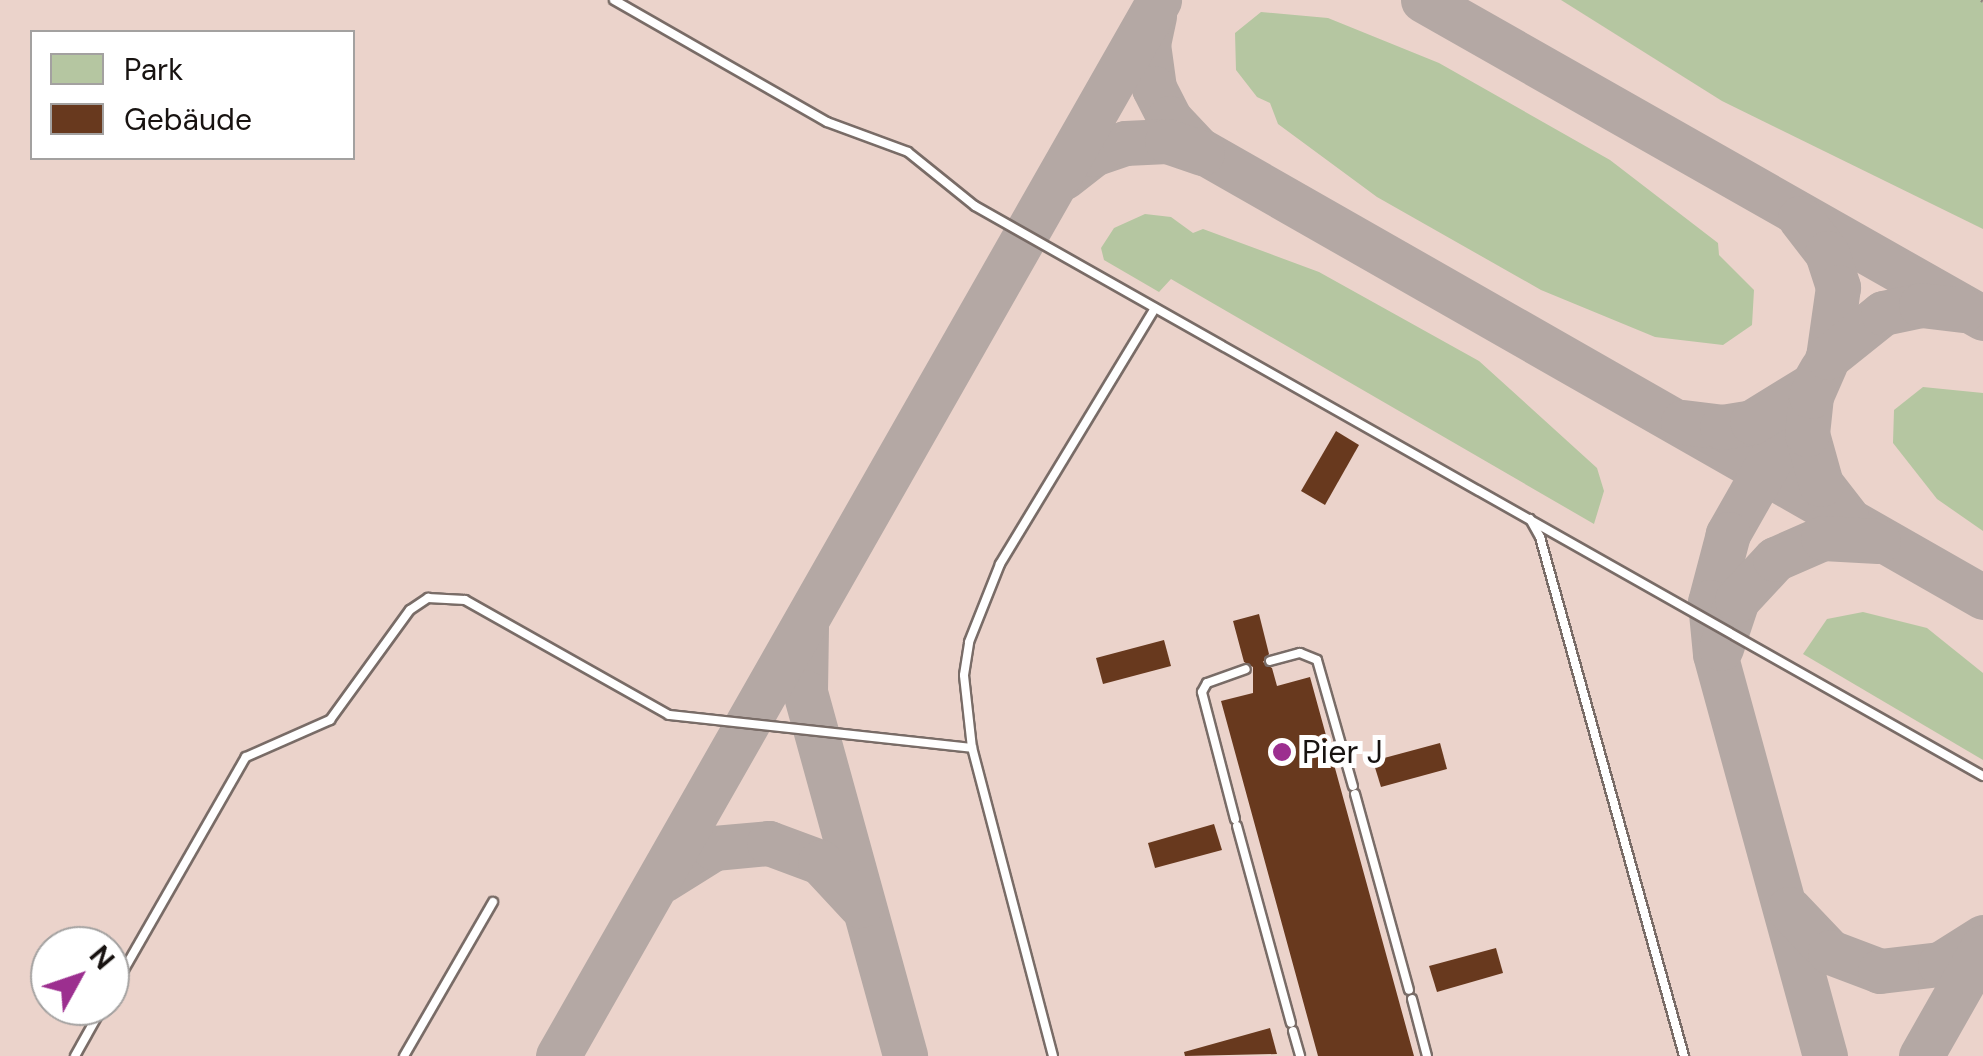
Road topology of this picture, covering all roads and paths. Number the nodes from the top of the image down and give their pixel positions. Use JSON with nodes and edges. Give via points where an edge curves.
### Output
{"nodes":[{"id":1,"x":614,"y":0,"type":"edge"},
{"id":2,"x":1155,"y":308,"type":"junction"},
{"id":3,"x":1522,"y":513,"type":"junction"},
{"id":4,"x":1270,"y":661,"type":"dead end"},
{"id":5,"x":1246,"y":669,"type":"dead end"},
{"id":6,"x":972,"y":748,"type":"junction"},
{"id":7,"x":1983,"y":776,"type":"edge"},
{"id":8,"x":492,"y":902,"type":"dead end"},
{"id":9,"x":130,"y":959,"type":"edge"},
{"id":10,"x":92,"y":1026,"type":"edge"},
{"id":11,"x":75,"y":1056,"type":"edge"},
{"id":12,"x":404,"y":1056,"type":"edge"},
{"id":13,"x":1052,"y":1056,"type":"edge"},
{"id":14,"x":1300,"y":1056,"type":"edge"},
{"id":15,"x":1427,"y":1056,"type":"edge"},
{"id":16,"x":1684,"y":1056,"type":"edge"}],
"edges":[{"from":1,"to":2,"type":"lane","via":[[827,122],[908,152],[959,196]]},
{"from":2,"to":3,"type":"lane"},
{"from":2,"to":6,"type":"lane","via":[[1066,446],[983,599],[964,675]]},
{"from":3,"to":7,"type":"lane"},
{"from":3,"to":16,"type":"lane","via":[[1540,536]]},
{"from":4,"to":15,"type":"lane","via":[[1300,653],[1317,660]]},
{"from":5,"to":14,"type":"lane","via":[[1207,683],[1202,692]]},
{"from":6,"to":9,"type":"lane","via":[[669,716],[464,600],[428,598],[410,610],[330,720],[246,757]]},
{"from":6,"to":13,"type":"lane"},
{"from":8,"to":12,"type":"lane"},
{"from":10,"to":11,"type":"lane"}]}
